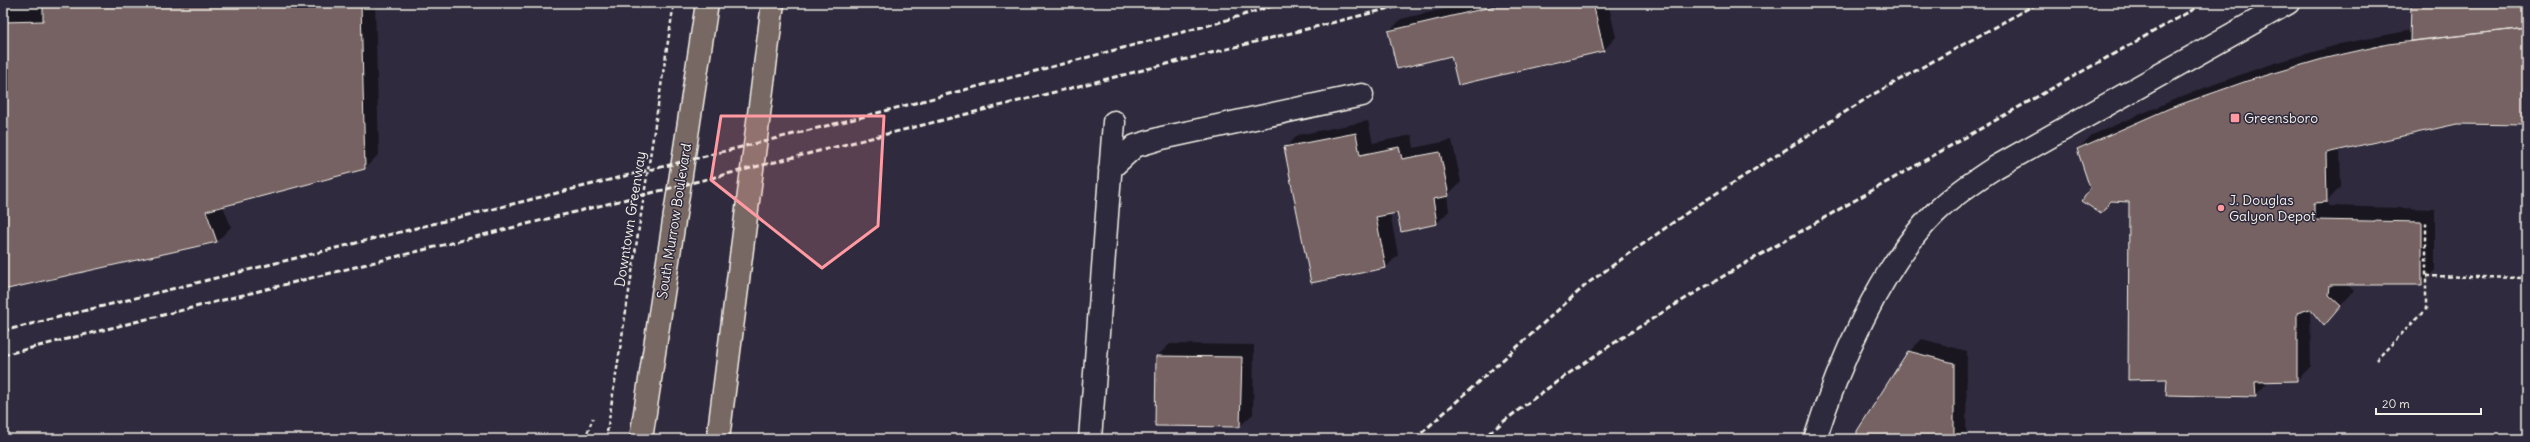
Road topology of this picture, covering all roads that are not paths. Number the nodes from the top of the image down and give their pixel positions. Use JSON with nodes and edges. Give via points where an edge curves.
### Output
{"nodes":[{"id":1,"x":707,"y":3,"type":"edge"},
{"id":2,"x":773,"y":3,"type":"edge"},
{"id":3,"x":2288,"y":3,"type":"edge"},
{"id":4,"x":1362,"y":95,"type":"dead end"},
{"id":5,"x":1114,"y":122,"type":"dead end"},
{"id":6,"x":1110,"y":168,"type":"junction"},
{"id":7,"x":641,"y":439,"type":"edge"},
{"id":8,"x":718,"y":439,"type":"edge"},
{"id":9,"x":1090,"y":439,"type":"edge"},
{"id":10,"x":1815,"y":439,"type":"edge"}],
"edges":[{"from":1,"to":7,"type":"main road","name":"South Murrow Boulevard"},
{"from":2,"to":8,"type":"main road"},
{"from":3,"to":10,"type":"lane","via":[[1996,167],[1958,192],[1934,214],[1902,252],[1858,329],[1828,400]]},
{"from":4,"to":6,"type":"lane","via":[[1162,138],[1135,146]]},
{"from":5,"to":6,"type":"lane"},
{"from":6,"to":9,"type":"lane"}]}
